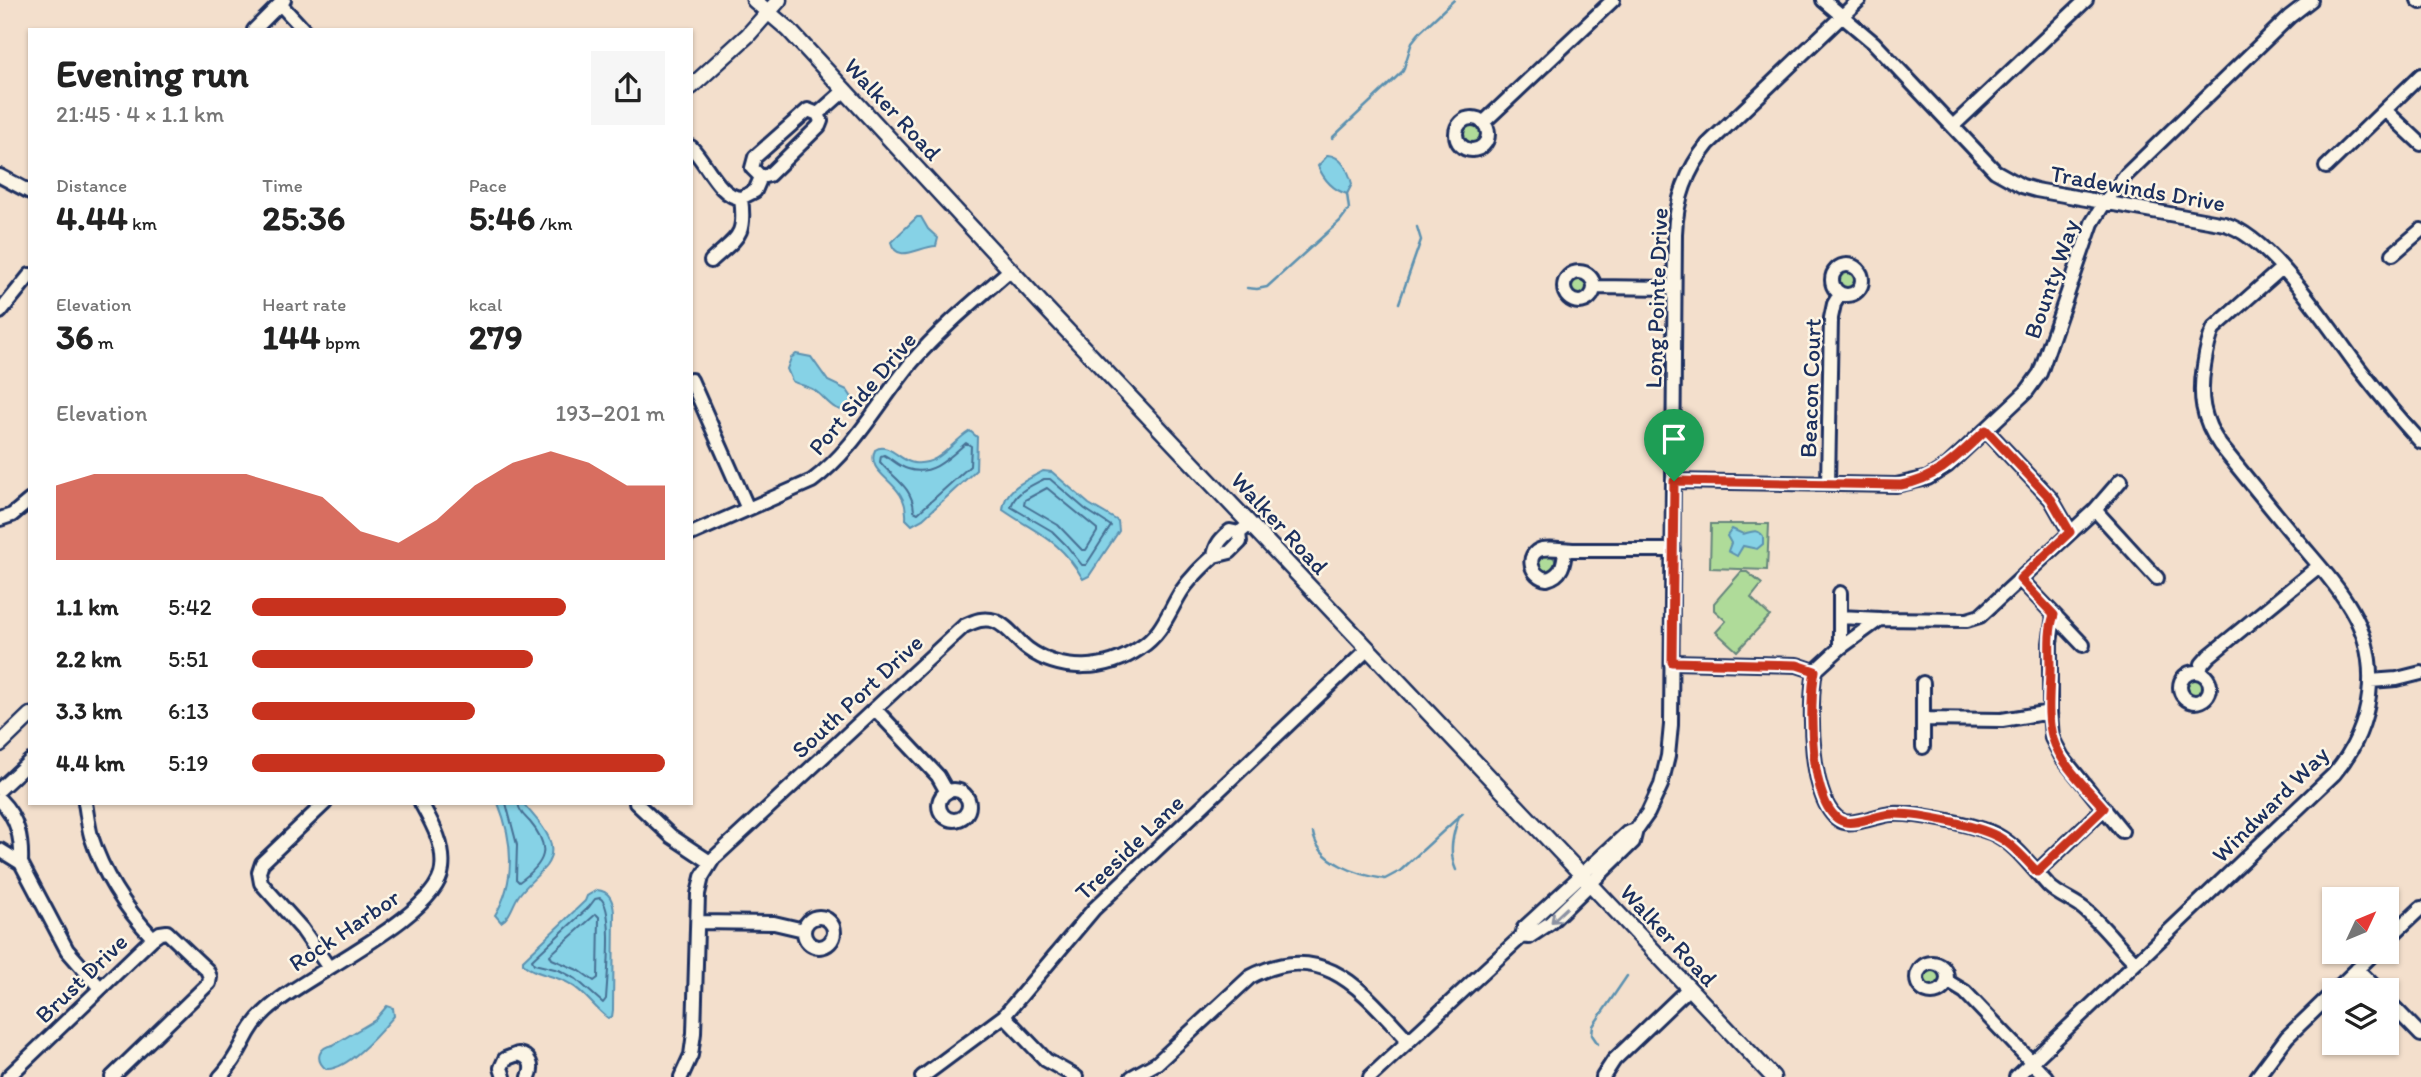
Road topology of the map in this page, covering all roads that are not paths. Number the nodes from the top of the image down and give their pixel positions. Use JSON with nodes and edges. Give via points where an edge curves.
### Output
{"nodes":[{"id":1,"x":754,"y":0,"type":"edge"},
{"id":2,"x":779,"y":0,"type":"edge"},
{"id":3,"x":1614,"y":0,"type":"edge"},
{"id":4,"x":1823,"y":0,"type":"edge"},
{"id":5,"x":1859,"y":0,"type":"edge"},
{"id":6,"x":2086,"y":0,"type":"edge"},
{"id":7,"x":2311,"y":0,"type":"edge"},
{"id":8,"x":282,"y":2,"type":"edge"},
{"id":9,"x":768,"y":12,"type":"junction"},
{"id":10,"x":1842,"y":16,"type":"junction"},
{"id":11,"x":256,"y":28,"type":"edge"},
{"id":12,"x":302,"y":28,"type":"edge"},
{"id":13,"x":2421,"y":75,"type":"edge"},
{"id":14,"x":693,"y":85,"type":"edge"},
{"id":15,"x":845,"y":90,"type":"junction"},
{"id":16,"x":2385,"y":110,"type":"junction"},
{"id":17,"x":818,"y":114,"type":"junction"},
{"id":18,"x":1483,"y":123,"type":"dead end"},
{"id":19,"x":1953,"y":126,"type":"junction"},
{"id":20,"x":2421,"y":144,"type":"edge"},
{"id":21,"x":693,"y":149,"type":"edge"},
{"id":22,"x":2326,"y":167,"type":"dead end"},
{"id":23,"x":0,"y":176,"type":"edge"},
{"id":24,"x":761,"y":177,"type":"junction"},
{"id":25,"x":28,"y":191,"type":"edge"},
{"id":26,"x":741,"y":198,"type":"junction"},
{"id":27,"x":2105,"y":202,"type":"junction"},
{"id":28,"x":2421,"y":230,"type":"edge"},
{"id":29,"x":2393,"y":254,"type":"dead end"},
{"id":30,"x":711,"y":261,"type":"dead end"},
{"id":31,"x":2282,"y":268,"type":"junction"},
{"id":32,"x":1010,"y":270,"type":"junction"},
{"id":33,"x":28,"y":278,"type":"edge"},
{"id":34,"x":1594,"y":287,"type":"dead end"},
{"id":35,"x":1674,"y":288,"type":"junction"},
{"id":36,"x":1840,"y":294,"type":"dead end"},
{"id":37,"x":0,"y":313,"type":"edge"},
{"id":38,"x":693,"y":385,"type":"edge"},
{"id":39,"x":1986,"y":430,"type":"junction"},
{"id":40,"x":2421,"y":442,"type":"edge"},
{"id":41,"x":2121,"y":480,"type":"dead end"},
{"id":42,"x":1674,"y":481,"type":"junction"},
{"id":43,"x":1828,"y":484,"type":"junction"},
{"id":44,"x":28,"y":502,"type":"edge"},
{"id":45,"x":748,"y":509,"type":"junction"},
{"id":46,"x":2095,"y":510,"type":"junction"},
{"id":47,"x":0,"y":519,"type":"edge"},
{"id":48,"x":1244,"y":528,"type":"junction"},
{"id":49,"x":2070,"y":532,"type":"junction"},
{"id":50,"x":693,"y":533,"type":"edge"},
{"id":51,"x":1565,"y":550,"type":"dead end"},
{"id":52,"x":1672,"y":551,"type":"junction"},
{"id":53,"x":2319,"y":566,"type":"junction"},
{"id":54,"x":2157,"y":578,"type":"dead end"},
{"id":55,"x":2020,"y":579,"type":"junction"},
{"id":56,"x":1840,"y":593,"type":"dead end"},
{"id":57,"x":2054,"y":615,"type":"junction"},
{"id":58,"x":1840,"y":617,"type":"junction"},
{"id":59,"x":1880,"y":619,"type":"junction"},
{"id":60,"x":2082,"y":645,"type":"dead end"},
{"id":61,"x":1840,"y":648,"type":"junction"},
{"id":62,"x":1368,"y":649,"type":"junction"},
{"id":63,"x":1672,"y":662,"type":"junction"},
{"id":64,"x":1815,"y":671,"type":"junction"},
{"id":65,"x":2200,"y":672,"type":"dead end"},
{"id":66,"x":2421,"y":673,"type":"edge"},
{"id":67,"x":2370,"y":681,"type":"junction"},
{"id":68,"x":1923,"y":683,"type":"dead end"},
{"id":69,"x":875,"y":709,"type":"junction"},
{"id":70,"x":2050,"y":712,"type":"junction"},
{"id":71,"x":28,"y":717,"type":"edge"},
{"id":72,"x":1923,"y":719,"type":"junction"},
{"id":73,"x":0,"y":744,"type":"edge"},
{"id":74,"x":1923,"y":747,"type":"dead end"},
{"id":75,"x":28,"y":763,"type":"edge"},
{"id":76,"x":0,"y":789,"type":"edge"},
{"id":77,"x":947,"y":792,"type":"dead end"},
{"id":78,"x":0,"y":800,"type":"edge"},
{"id":79,"x":85,"y":805,"type":"edge"},
{"id":80,"x":323,"y":805,"type":"edge"},
{"id":81,"x":422,"y":805,"type":"edge"},
{"id":82,"x":638,"y":805,"type":"edge"},
{"id":83,"x":2104,"y":808,"type":"junction"},
{"id":84,"x":2122,"y":831,"type":"dead end"},
{"id":85,"x":0,"y":850,"type":"edge"},
{"id":86,"x":710,"y":862,"type":"junction"},
{"id":87,"x":20,"y":863,"type":"junction"},
{"id":88,"x":2037,"y":872,"type":"junction"},
{"id":89,"x":1586,"y":879,"type":"junction"},
{"id":90,"x":2421,"y":908,"type":"edge"},
{"id":91,"x":698,"y":922,"type":"junction"},
{"id":92,"x":2399,"y":929,"type":"edge"},
{"id":93,"x":804,"y":930,"type":"dead end"},
{"id":94,"x":153,"y":938,"type":"junction"},
{"id":95,"x":2136,"y":963,"type":"junction"},
{"id":96,"x":2362,"y":964,"type":"edge"},
{"id":97,"x":329,"y":968,"type":"junction"},
{"id":98,"x":2357,"y":969,"type":"junction"},
{"id":99,"x":2366,"y":978,"type":"edge"},
{"id":100,"x":1947,"y":981,"type":"dead end"},
{"id":101,"x":100,"y":988,"type":"junction"},
{"id":102,"x":1689,"y":988,"type":"junction"},
{"id":103,"x":2399,"y":1012,"type":"edge"},
{"id":104,"x":1004,"y":1016,"type":"junction"},
{"id":105,"x":2421,"y":1035,"type":"edge"},
{"id":106,"x":1408,"y":1040,"type":"junction"},
{"id":107,"x":2032,"y":1062,"type":"junction"},
{"id":108,"x":8,"y":1077,"type":"edge"},
{"id":109,"x":112,"y":1077,"type":"edge"},
{"id":110,"x":220,"y":1077,"type":"edge"},
{"id":111,"x":504,"y":1077,"type":"edge"},
{"id":112,"x":529,"y":1077,"type":"edge"},
{"id":113,"x":681,"y":1077,"type":"edge"},
{"id":114,"x":922,"y":1077,"type":"edge"},
{"id":115,"x":1076,"y":1077,"type":"edge"},
{"id":116,"x":1132,"y":1077,"type":"edge"},
{"id":117,"x":1370,"y":1077,"type":"edge"},
{"id":118,"x":1603,"y":1077,"type":"edge"},
{"id":119,"x":1773,"y":1077,"type":"edge"},
{"id":120,"x":2016,"y":1077,"type":"edge"},
{"id":121,"x":2046,"y":1077,"type":"edge"},
{"id":122,"x":2258,"y":1077,"type":"edge"}],
"edges":[{"from":1,"to":9,"type":"street","name":"Walker Road"},
{"from":2,"to":9,"type":"street"},
{"from":3,"to":18,"type":"street"},
{"from":4,"to":10,"type":"street","name":"Tradewinds Drive"},
{"from":5,"to":10,"type":"street","name":"Long Pointe Drive"},
{"from":6,"to":19,"type":"street"},
{"from":7,"to":27,"type":"street","name":"Bounty Way","via":[[2127,174]]},
{"from":8,"to":11,"type":"street"},
{"from":8,"to":12,"type":"street"},
{"from":9,"to":14,"type":"street"},
{"from":9,"to":15,"type":"street","name":"Walker Road"},
{"from":10,"to":19,"type":"street","name":"Tradewinds Drive"},
{"from":10,"to":35,"type":"street","name":"Long Pointe Drive","via":[[1716,136],[1694,163],[1677,205]]},
{"from":13,"to":16,"type":"street"},
{"from":15,"to":17,"type":"street"},
{"from":15,"to":32,"type":"street","name":"Walker Road"},
{"from":16,"to":20,"type":"street"},
{"from":16,"to":22,"type":"street"},
{"from":17,"to":24,"type":"street","via":[[819,126],[769,175]]},
{"from":17,"to":24,"type":"street","via":[[804,111],[755,157],[752,168]]},
{"from":19,"to":27,"type":"street","name":"Tradewinds Drive","via":[[2008,180],[2036,190]]},
{"from":21,"to":26,"type":"street","via":[[724,192]]},
{"from":23,"to":25,"type":"street"},
{"from":24,"to":26,"type":"street","via":[[755,191]]},
{"from":26,"to":30,"type":"street","via":[[742,230]]},
{"from":27,"to":31,"type":"street","name":"Tradewinds Drive","via":[[2232,226],[2260,244]]},
{"from":27,"to":39,"type":"street","name":"Bounty Way","via":[[2092,222],[2042,369],[2027,391]]},
{"from":28,"to":29,"type":"street"},
{"from":31,"to":40,"type":"street","name":"Tradewinds Drive"},
{"from":31,"to":53,"type":"street","name":"Windward Way","via":[[2214,328],[2207,347],[2201,400],[2205,419],[2220,445]]},
{"from":32,"to":45,"type":"street","name":"Port Side Drive","via":[[912,363],[832,464],[811,481]]},
{"from":32,"to":48,"type":"street","name":"Walker Road"},
{"from":33,"to":37,"type":"street"},
{"from":34,"to":35,"type":"street"},
{"from":35,"to":42,"type":"street","name":"Long Pointe Drive"},
{"from":36,"to":43,"type":"street","name":"Beacon Court","via":[[1831,318]]},
{"from":38,"to":45,"type":"street"},
{"from":39,"to":43,"type":"street","name":"Bounty Way","via":[[1928,478],[1896,485]]},
{"from":39,"to":49,"type":"street","via":[[2051,499]]},
{"from":41,"to":46,"type":"street"},
{"from":42,"to":43,"type":"street","name":"Bounty Way"},
{"from":42,"to":52,"type":"street","name":"Long Pointe Drive"},
{"from":44,"to":47,"type":"street"},
{"from":45,"to":50,"type":"street","name":"Port Side Drive"},
{"from":46,"to":49,"type":"street"},
{"from":46,"to":54,"type":"street"},
{"from":48,"to":62,"type":"street","name":"Walker Road"},
{"from":48,"to":69,"type":"street","name":"South Port Drive","via":[[1223,538],[1214,556],[1185,586],[1157,635],[1128,655],[1100,665],[1057,663],[1026,648],[1001,624],[981,619],[960,629]]},
{"from":49,"to":55,"type":"street"},
{"from":51,"to":52,"type":"street"},
{"from":52,"to":63,"type":"street","name":"Long Pointe Drive"},
{"from":53,"to":65,"type":"street","via":[[2209,656]]},
{"from":53,"to":67,"type":"street","name":"Windward Way","via":[[2358,622],[2369,657]]},
{"from":55,"to":57,"type":"street"},
{"from":55,"to":59,"type":"street","via":[[1972,620]]},
{"from":56,"to":58,"type":"street"},
{"from":57,"to":60,"type":"street"},
{"from":57,"to":70,"type":"street"},
{"from":58,"to":59,"type":"street"},
{"from":58,"to":61,"type":"street"},
{"from":59,"to":61,"type":"street"},
{"from":61,"to":64,"type":"street"},
{"from":62,"to":89,"type":"street","name":"Walker Road"},
{"from":62,"to":104,"type":"street","name":"Treeside Lane","via":[[1094,909]]},
{"from":63,"to":64,"type":"street","via":[[1797,665]]},
{"from":63,"to":89,"type":"street","name":"Long Pointe Drive","via":[[1668,756],[1654,801],[1636,830],[1627,833]]},
{"from":64,"to":88,"type":"street","via":[[1811,696],[1817,778],[1823,797],[1838,818],[1851,822],[1907,814],[1984,831],[2011,845]]},
{"from":66,"to":67,"type":"street"},
{"from":67,"to":95,"type":"street","name":"Windward Way","via":[[2361,731],[2336,772]]},
{"from":68,"to":72,"type":"street"},
{"from":69,"to":77,"type":"street","via":[[938,776]]},
{"from":69,"to":86,"type":"street","name":"South Port Drive"},
{"from":70,"to":72,"type":"street","via":[[2002,720]]},
{"from":70,"to":83,"type":"street","via":[[2052,738],[2059,752]]},
{"from":71,"to":73,"type":"street"},
{"from":72,"to":74,"type":"street"},
{"from":75,"to":76,"type":"street"},
{"from":78,"to":87,"type":"street","via":[[21,838]]},
{"from":79,"to":94,"type":"street","via":[[92,839],[119,895]]},
{"from":80,"to":97,"type":"street","via":[[262,863],[259,872],[261,883]]},
{"from":81,"to":97,"type":"street","name":"Rock Harbor","via":[[441,846],[443,871],[432,893],[402,920]]},
{"from":82,"to":86,"type":"street","via":[[671,836]]},
{"from":83,"to":84,"type":"street"},
{"from":83,"to":88,"type":"street"},
{"from":85,"to":87,"type":"street"},
{"from":86,"to":91,"type":"street","name":"South Port Drive","via":[[698,894]]},
{"from":87,"to":101,"type":"street","via":[[67,950]]},
{"from":88,"to":95,"type":"street","via":[[2058,894],[2083,909]]},
{"from":89,"to":102,"type":"street","name":"Walker Road"},
{"from":89,"to":106,"type":"street","name":"Long Pointe Drive","one_way":true,"via":[[1524,928],[1522,936]]},
{"from":90,"to":92,"type":"street"},
{"from":91,"to":93,"type":"street","via":[[774,923]]},
{"from":91,"to":113,"type":"street","name":"South Port Drive","via":[[693,1044]]},
{"from":94,"to":101,"type":"street","name":"Brust Drive"},
{"from":94,"to":109,"type":"street","via":[[163,932],[172,934],[211,977]]},
{"from":95,"to":107,"type":"street","name":"Windward Way"},
{"from":96,"to":98,"type":"street"},
{"from":97,"to":110,"type":"street","name":"Rock Harbor","via":[[259,1018]]},
{"from":98,"to":99,"type":"street"},
{"from":98,"to":122,"type":"street","via":[[2287,1037]]},
{"from":100,"to":107,"type":"street","via":[[1965,992]]},
{"from":101,"to":108,"type":"street","name":"Brust Drive"},
{"from":102,"to":118,"type":"street","via":[[1614,1060]]},
{"from":102,"to":119,"type":"street","name":"Walker Road"},
{"from":103,"to":105,"type":"street"},
{"from":104,"to":114,"type":"street","name":"Treeside Lane"},
{"from":104,"to":115,"type":"street","via":[[1046,1060]]},
{"from":106,"to":116,"type":"street","via":[[1349,980],[1330,969],[1293,963],[1264,970],[1244,982],[1157,1063]]},
{"from":106,"to":117,"type":"street","name":"Long Pointe Drive"},
{"from":107,"to":120,"type":"street","name":"Windward Way"},
{"from":107,"to":121,"type":"street"},
{"from":111,"to":112,"type":"street","via":[[505,1059],[518,1054],[530,1062]]}]}
